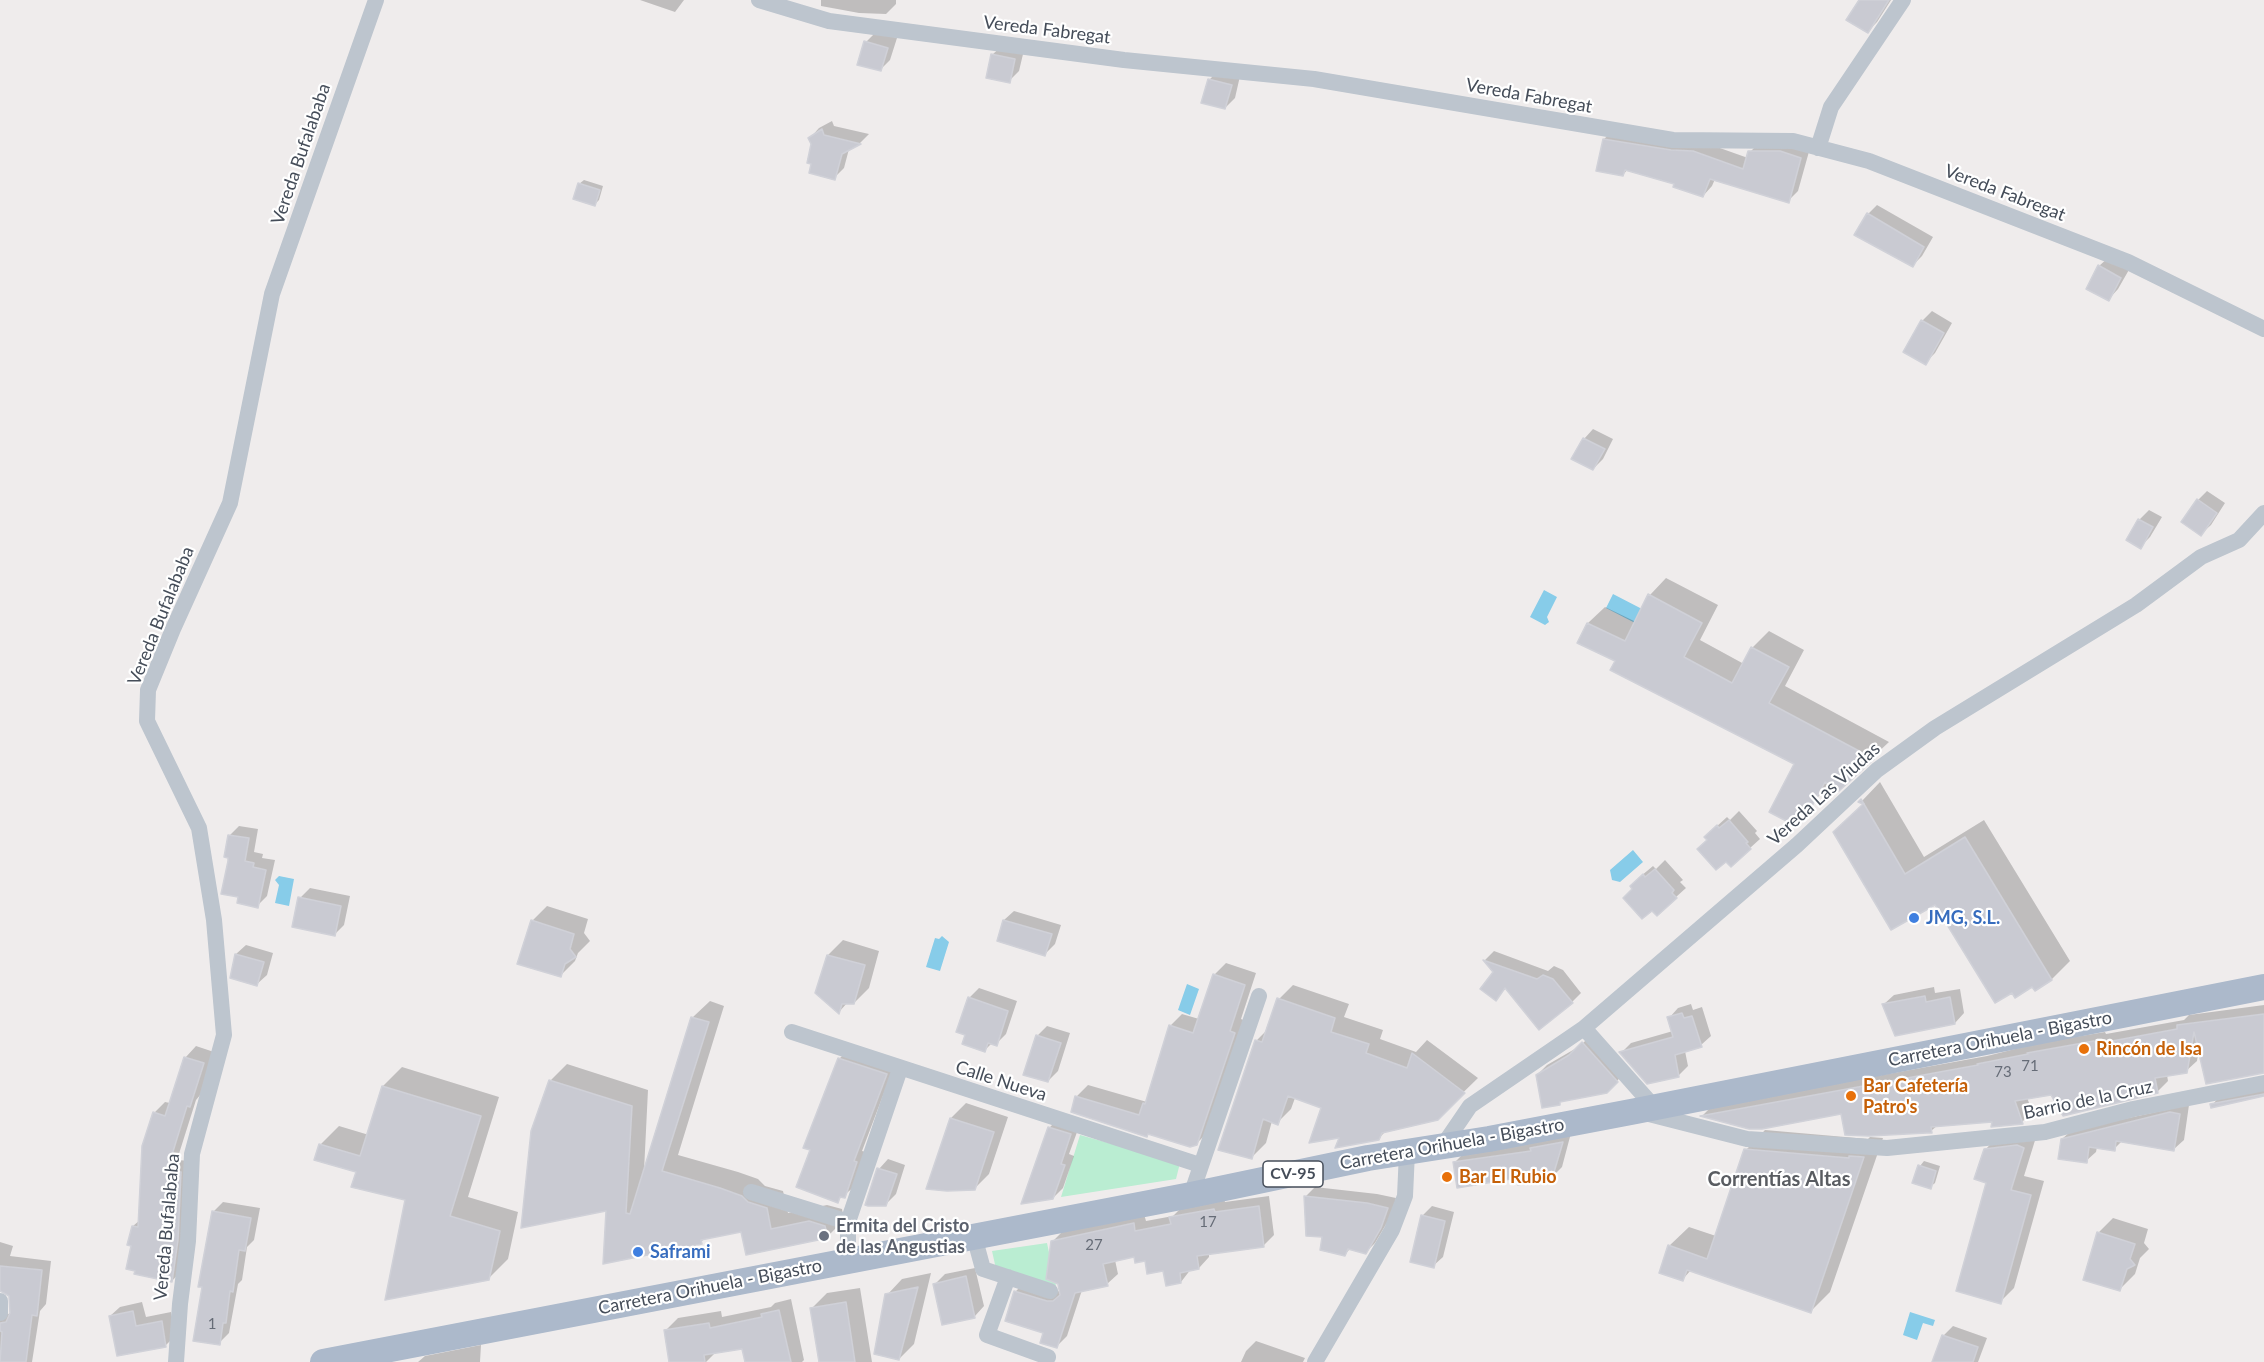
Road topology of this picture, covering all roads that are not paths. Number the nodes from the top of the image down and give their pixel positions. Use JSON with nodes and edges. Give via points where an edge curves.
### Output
{"nodes":[{"id":1,"x":376,"y":0,"type":"edge"},
{"id":2,"x":759,"y":0,"type":"edge"},
{"id":3,"x":1903,"y":0,"type":"edge"},
{"id":4,"x":1818,"y":148,"type":"junction"},
{"id":5,"x":2264,"y":329,"type":"edge"},
{"id":6,"x":2264,"y":513,"type":"edge"},
{"id":7,"x":2264,"y":987,"type":"edge"},
{"id":8,"x":1259,"y":996,"type":"dead end"},
{"id":9,"x":1584,"y":1028,"type":"junction"},
{"id":10,"x":792,"y":1032,"type":"dead end"},
{"id":11,"x":900,"y":1068,"type":"junction"},
{"id":12,"x":2264,"y":1083,"type":"edge"},
{"id":13,"x":1645,"y":1109,"type":"junction"},
{"id":14,"x":1442,"y":1147,"type":"junction"},
{"id":15,"x":1407,"y":1152,"type":"junction"},
{"id":16,"x":1200,"y":1165,"type":"junction"},
{"id":17,"x":751,"y":1192,"type":"dead end"},
{"id":18,"x":1191,"y":1195,"type":"junction"},
{"id":19,"x":848,"y":1222,"type":"junction"},
{"id":20,"x":974,"y":1236,"type":"junction"},
{"id":21,"x":848,"y":1260,"type":"junction"},
{"id":22,"x":1008,"y":1277,"type":"junction"},
{"id":23,"x":1050,"y":1291,"type":"dead end"},
{"id":24,"x":0,"y":1301,"type":"edge"},
{"id":25,"x":0,"y":1313,"type":"edge"},
{"id":26,"x":1048,"y":1357,"type":"dead end"},
{"id":27,"x":176,"y":1362,"type":"edge"},
{"id":28,"x":323,"y":1362,"type":"edge"},
{"id":29,"x":1315,"y":1362,"type":"edge"}],
"edges":[{"from":1,"to":27,"type":"street","name":"Vereda Bufalababa","via":[[272,294],[230,503],[148,690],[147,722],[199,828],[214,920],[224,1035],[192,1154]]},
{"from":2,"to":4,"type":"street","name":"Vereda Fabregat","via":[[829,21],[1124,60],[1314,79],[1673,140],[1793,141]]},
{"from":3,"to":4,"type":"street","via":[[1831,107]]},
{"from":4,"to":5,"type":"street","name":"Vereda Fabregat","via":[[1869,161],[2128,262]]},
{"from":6,"to":9,"type":"street","name":"Vereda Las Viudas","via":[[2239,540],[2201,557],[2136,606],[1935,728],[1877,770],[1797,845]]},
{"from":7,"to":13,"type":"main road","name":"Carretera Orihuela - Bigastro","number":"CV-95"},
{"from":8,"to":16,"type":"street"},
{"from":9,"to":13,"type":"street"},
{"from":9,"to":14,"type":"street","name":"Vereda Las Viudas","via":[[1470,1106]]},
{"from":10,"to":11,"type":"street","name":"Calle Nueva"},
{"from":11,"to":16,"type":"street","name":"Calle Nueva"},
{"from":11,"to":19,"type":"street"},
{"from":12,"to":13,"type":"street","name":"Barrio de la Cruz","via":[[2133,1109],[2045,1132],[1887,1148],[1747,1139]]},
{"from":13,"to":14,"type":"main road","name":"Carretera Orihuela - Bigastro","number":"CV-95"},
{"from":14,"to":15,"type":"main road","name":"Carretera Orihuela - Bigastro","number":"CV-95"},
{"from":15,"to":18,"type":"main road","name":"Carretera Orihuela - Bigastro","number":"CV-95"},
{"from":15,"to":29,"type":"street","via":[[1405,1196],[1392,1230]]},
{"from":16,"to":18,"type":"street"},
{"from":17,"to":19,"type":"street"},
{"from":18,"to":20,"type":"main road","name":"Carretera Orihuela - Bigastro","number":"CV-95"},
{"from":19,"to":21,"type":"street"},
{"from":20,"to":21,"type":"main road","name":"Carretera Orihuela - Bigastro","number":"CV-95"},
{"from":20,"to":22,"type":"street","via":[[983,1269]]},
{"from":21,"to":28,"type":"main road","name":"Carretera Orihuela - Bigastro","number":"CV-95"},
{"from":22,"to":23,"type":"street"},
{"from":22,"to":26,"type":"street","via":[[987,1335]]},
{"from":24,"to":25,"type":"street"}]}
